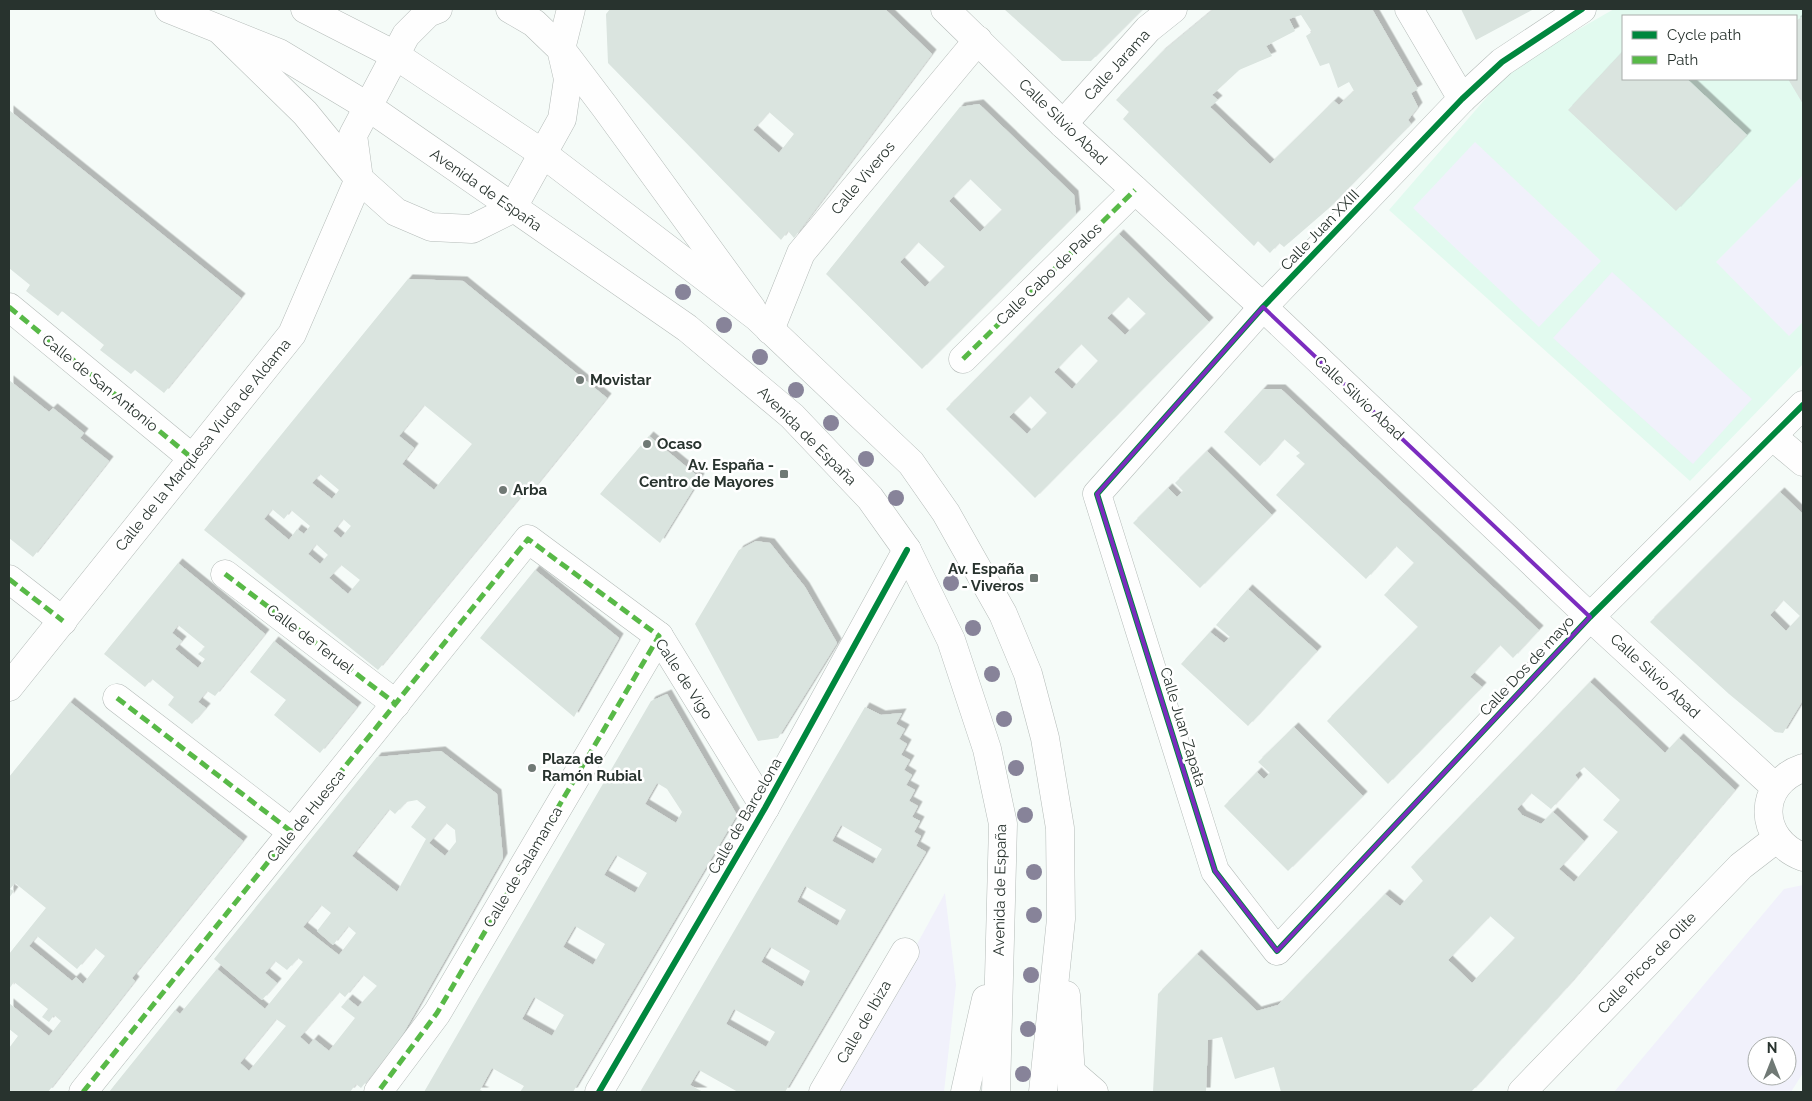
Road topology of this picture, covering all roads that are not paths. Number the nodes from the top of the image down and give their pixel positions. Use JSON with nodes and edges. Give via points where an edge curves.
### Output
{"nodes":[{"id":1,"x":169,"y":9,"type":"edge"},
{"id":2,"x":305,"y":9,"type":"edge"},
{"id":3,"x":438,"y":9,"type":"edge"},
{"id":4,"x":510,"y":9,"type":"edge"},
{"id":5,"x":571,"y":9,"type":"edge"},
{"id":6,"x":945,"y":9,"type":"edge"},
{"id":7,"x":1173,"y":9,"type":"edge"},
{"id":8,"x":1409,"y":9,"type":"edge"},
{"id":9,"x":1582,"y":9,"type":"edge"},
{"id":10,"x":221,"y":30,"type":"junction"},
{"id":11,"x":978,"y":40,"type":"junction"},
{"id":12,"x":560,"y":50,"type":"junction"},
{"id":13,"x":395,"y":55,"type":"junction"},
{"id":14,"x":1462,"y":99,"type":"junction"},
{"id":15,"x":367,"y":106,"type":"junction"},
{"id":16,"x":1063,"y":124,"type":"junction"},
{"id":17,"x":542,"y":153,"type":"junction"},
{"id":18,"x":359,"y":180,"type":"junction"},
{"id":19,"x":1135,"y":190,"type":"junction"},
{"id":20,"x":512,"y":209,"type":"junction"},
{"id":21,"x":9,"y":307,"type":"edge"},
{"id":22,"x":1264,"y":307,"type":"junction"},
{"id":23,"x":764,"y":323,"type":"junction"},
{"id":24,"x":963,"y":358,"type":"dead end"},
{"id":25,"x":1803,"y":405,"type":"edge"},
{"id":26,"x":1772,"y":436,"type":"junction"},
{"id":27,"x":192,"y":458,"type":"junction"},
{"id":28,"x":1803,"y":462,"type":"edge"},
{"id":29,"x":1098,"y":494,"type":"joint"},
{"id":30,"x":528,"y":539,"type":"joint"},
{"id":31,"x":906,"y":550,"type":"junction"},
{"id":32,"x":225,"y":574,"type":"dead end"},
{"id":33,"x":9,"y":579,"type":"edge"},
{"id":34,"x":1590,"y":617,"type":"junction"},
{"id":35,"x":63,"y":621,"type":"junction"},
{"id":36,"x":659,"y":636,"type":"junction"},
{"id":37,"x":9,"y":687,"type":"edge"},
{"id":38,"x":117,"y":698,"type":"dead end"},
{"id":39,"x":396,"y":704,"type":"junction"},
{"id":40,"x":1803,"y":768,"type":"edge"},
{"id":41,"x":1775,"y":787,"type":"junction"},
{"id":42,"x":765,"y":808,"type":"junction"},
{"id":43,"x":292,"y":832,"type":"junction"},
{"id":44,"x":1776,"y":839,"type":"junction"},
{"id":45,"x":1803,"y":857,"type":"edge"},
{"id":46,"x":1060,"y":918,"type":"junction"},
{"id":47,"x":1000,"y":941,"type":"junction"},
{"id":48,"x":1277,"y":951,"type":"joint"},
{"id":49,"x":905,"y":952,"type":"dead end"},
{"id":50,"x":1072,"y":1082,"type":"edge"},
{"id":51,"x":83,"y":1092,"type":"edge"},
{"id":52,"x":378,"y":1092,"type":"edge"},
{"id":53,"x":599,"y":1092,"type":"edge"},
{"id":54,"x":823,"y":1092,"type":"edge"},
{"id":55,"x":965,"y":1092,"type":"edge"},
{"id":56,"x":996,"y":1092,"type":"edge"},
{"id":57,"x":1043,"y":1092,"type":"edge"},
{"id":58,"x":1094,"y":1092,"type":"edge"},
{"id":59,"x":1522,"y":1092,"type":"edge"}],
"edges":[{"from":1,"to":10,"type":"street","name":"Avenida de España"},
{"from":2,"to":13,"type":"street"},
{"from":3,"to":13,"type":"street","via":[[428,13],[406,35]]},
{"from":4,"to":12,"type":"street","via":[[534,23]]},
{"from":5,"to":12,"type":"street"},
{"from":6,"to":11,"type":"street","name":"Calle Silvio Abad"},
{"from":7,"to":16,"type":"street","name":"Calle Jarama","via":[[1148,29]]},
{"from":8,"to":14,"type":"street"},
{"from":9,"to":14,"type":"street","name":"Calle Juan XXIII","via":[[1502,62]]},
{"from":10,"to":15,"type":"street","name":"Avenida de España","via":[[279,53]]},
{"from":10,"to":18,"type":"street","via":[[305,113]]},
{"from":11,"to":16,"type":"street","name":"Calle Silvio Abad"},
{"from":11,"to":23,"type":"street","name":"Calle Viveros","via":[[801,253]]},
{"from":12,"to":17,"type":"street","via":[[568,79],[562,119]]},
{"from":12,"to":23,"type":"street"},
{"from":13,"to":15,"type":"street"},
{"from":13,"to":17,"type":"street"},
{"from":14,"to":22,"type":"street","name":"Calle Juan XXIII"},
{"from":15,"to":18,"type":"street","via":[[353,135]]},
{"from":15,"to":20,"type":"street","name":"Avenida de España"},
{"from":16,"to":19,"type":"street","name":"Calle Silvio Abad"},
{"from":17,"to":20,"type":"street"},
{"from":17,"to":23,"type":"street"},
{"from":18,"to":20,"type":"street","via":[[396,212],[431,226],[472,228]]},
{"from":18,"to":27,"type":"street","name":"Calle de la Marquesa Viuda de Aldama","via":[[292,334]]},
{"from":19,"to":22,"type":"street","name":"Calle Silvio Abad"},
{"from":19,"to":24,"type":"street","name":"Calle Cabo de Palos"},
{"from":20,"to":31,"type":"street","name":"Avenida de España","via":[[702,339],[792,416],[870,498]]},
{"from":21,"to":27,"type":"street","name":"Calle de San Antonio"},
{"from":22,"to":29,"type":"street","name":"Calle Juan XXIII"},
{"from":22,"to":34,"type":"street","name":"Calle Silvio Abad"},
{"from":23,"to":46,"type":"street","via":[[912,463],[946,513],[1003,614],[1028,674],[1045,738],[1060,828]]},
{"from":25,"to":26,"type":"street","name":"Calle Dos de mayo"},
{"from":26,"to":28,"type":"street"},
{"from":26,"to":34,"type":"street","name":"Calle Dos de mayo"},
{"from":27,"to":35,"type":"street","name":"Calle de la Marquesa Viuda de Aldama"},
{"from":29,"to":48,"type":"street","name":"Calle Juan Zapata","via":[[1215,871]]},
{"from":30,"to":36,"type":"street","name":"Calle de Vigo"},
{"from":30,"to":39,"type":"street","name":"Calle de Huesca"},
{"from":31,"to":42,"type":"street","name":"Calle de Barcelona"},
{"from":31,"to":47,"type":"street","name":"Avenida de España","via":[[951,640],[987,749],[1003,824]]},
{"from":32,"to":39,"type":"street","name":"Calle de Teruel"},
{"from":33,"to":35,"type":"street"},
{"from":34,"to":41,"type":"street","name":"Calle Silvio Abad"},
{"from":34,"to":48,"type":"street","name":"Calle Dos de mayo"},
{"from":35,"to":37,"type":"street","name":"Calle de la Marquesa Viuda de Aldama"},
{"from":36,"to":42,"type":"street","name":"Calle de Vigo"},
{"from":36,"to":52,"type":"street","name":"Calle de Salamanca","via":[[437,1013]]},
{"from":38,"to":43,"type":"street"},
{"from":39,"to":43,"type":"street","name":"Calle de Huesca"},
{"from":40,"to":41,"type":"street","via":[[1791,772]]},
{"from":41,"to":44,"type":"street","via":[[1769,801],[1768,817]]},
{"from":42,"to":53,"type":"street","name":"Calle de Barcelona"},
{"from":43,"to":51,"type":"street","name":"Calle de Huesca"},
{"from":44,"to":45,"type":"street"},
{"from":44,"to":59,"type":"street","name":"Calle Picos de Olite","via":[[1740,866]]},
{"from":46,"to":50,"type":"street"},
{"from":46,"to":57,"type":"street"},
{"from":47,"to":55,"type":"street"},
{"from":47,"to":56,"type":"street","name":"Avenida de España"},
{"from":49,"to":54,"type":"street","name":"Calle de Ibiza"},
{"from":50,"to":58,"type":"street"}]}
